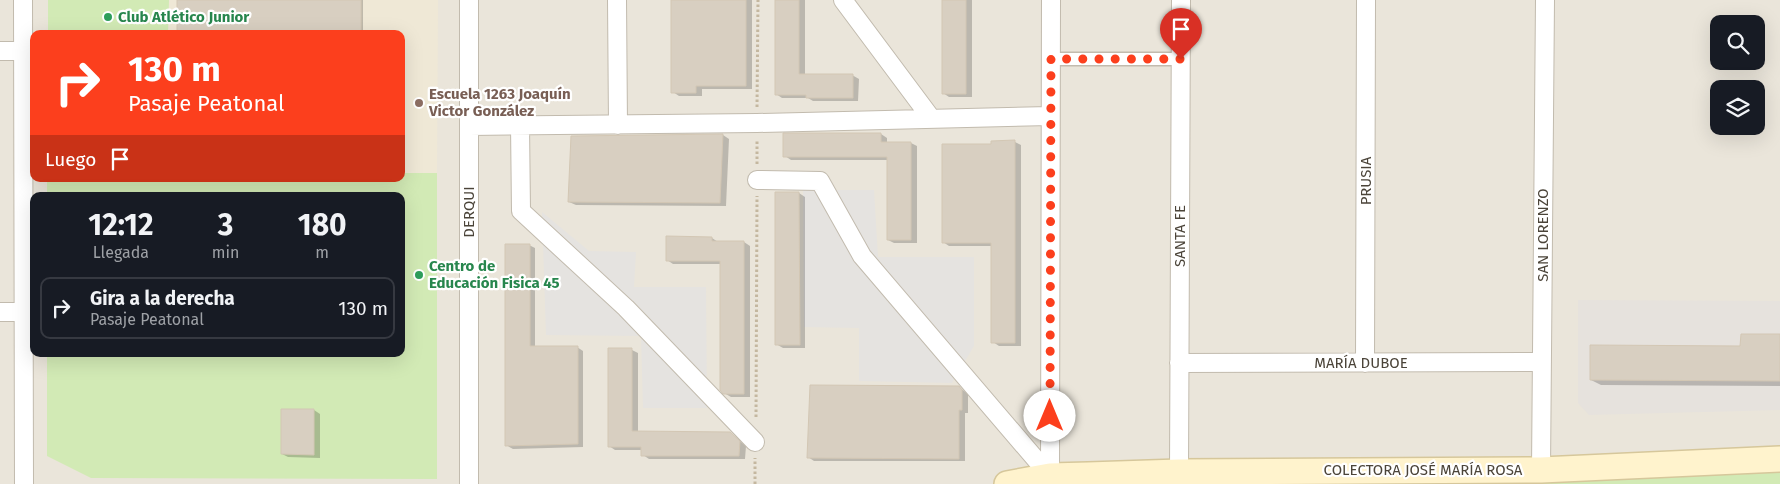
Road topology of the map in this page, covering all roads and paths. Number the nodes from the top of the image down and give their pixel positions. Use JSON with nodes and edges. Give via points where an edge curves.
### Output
{"nodes":[{"id":1,"x":23,"y":0,"type":"edge"},
{"id":2,"x":469,"y":0,"type":"edge"},
{"id":3,"x":617,"y":0,"type":"edge"},
{"id":4,"x":758,"y":0,"type":"edge"},
{"id":5,"x":843,"y":0,"type":"edge"},
{"id":6,"x":1051,"y":0,"type":"edge"},
{"id":7,"x":1181,"y":0,"type":"edge"},
{"id":8,"x":1366,"y":0,"type":"edge"},
{"id":9,"x":1545,"y":0,"type":"edge"},
{"id":10,"x":0,"y":51,"type":"edge"},
{"id":11,"x":23,"y":51,"type":"junction"},
{"id":12,"x":1051,"y":59,"type":"junction"},
{"id":13,"x":1181,"y":59,"type":"junction"},
{"id":14,"x":1050,"y":116,"type":"junction"},
{"id":15,"x":931,"y":118,"type":"junction"},
{"id":16,"x":757,"y":123,"type":"junction"},
{"id":17,"x":520,"y":125,"type":"junction"},
{"id":18,"x":618,"y":125,"type":"junction"},
{"id":19,"x":469,"y":126,"type":"junction"},
{"id":20,"x":757,"y":180,"type":"junction"},
{"id":21,"x":0,"y":312,"type":"edge"},
{"id":22,"x":25,"y":312,"type":"junction"},
{"id":23,"x":1542,"y":362,"type":"junction"},
{"id":24,"x":1179,"y":363,"type":"junction"},
{"id":25,"x":1365,"y":363,"type":"junction"},
{"id":26,"x":755,"y":442,"type":"junction"},
{"id":27,"x":1780,"y":460,"type":"edge"},
{"id":28,"x":1541,"y":470,"type":"junction"},
{"id":29,"x":1179,"y":472,"type":"junction"},
{"id":30,"x":1050,"y":476,"type":"junction"},
{"id":31,"x":24,"y":484,"type":"edge"},
{"id":32,"x":469,"y":484,"type":"edge"},
{"id":33,"x":755,"y":484,"type":"edge"},
{"id":34,"x":1007,"y":484,"type":"edge"}],
"edges":[{"from":1,"to":11,"type":"street"},
{"from":2,"to":19,"type":"street","name":"DERQUI"},
{"from":3,"to":18,"type":"street"},
{"from":4,"to":16,"type":"path"},
{"from":5,"to":15,"type":"street"},
{"from":6,"to":12,"type":"street"},
{"from":7,"to":13,"type":"street","name":"SANTA FE"},
{"from":8,"to":25,"type":"street","name":"PRUSIA"},
{"from":9,"to":23,"type":"street","name":"SAN LORENZO"},
{"from":10,"to":11,"type":"street"},
{"from":11,"to":22,"type":"street"},
{"from":12,"to":13,"type":"street"},
{"from":12,"to":14,"type":"street"},
{"from":13,"to":24,"type":"street","name":"SANTA FE"},
{"from":14,"to":15,"type":"street"},
{"from":14,"to":30,"type":"street"},
{"from":15,"to":16,"type":"street"},
{"from":16,"to":18,"type":"street"},
{"from":16,"to":20,"type":"path"},
{"from":17,"to":18,"type":"street"},
{"from":17,"to":19,"type":"street"},
{"from":17,"to":26,"type":"street","via":[[521,211],[626,308]]},
{"from":19,"to":32,"type":"street","name":"DERQUI"},
{"from":20,"to":26,"type":"path"},
{"from":20,"to":30,"type":"street","via":[[820,181],[862,256]]},
{"from":21,"to":22,"type":"street"},
{"from":22,"to":31,"type":"street"},
{"from":23,"to":25,"type":"street","name":"MARÍA DUBOE"},
{"from":23,"to":28,"type":"street","name":"SAN LORENZO"},
{"from":24,"to":25,"type":"street","name":"MARÍA DUBOE"},
{"from":24,"to":29,"type":"street","name":"SANTA FE"},
{"from":26,"to":33,"type":"path"},
{"from":27,"to":28,"type":"main road","name":"COLECTORA JOSÉ MARÍA ROSA"},
{"from":28,"to":29,"type":"main road","name":"COLECTORA JOSÉ MARÍA ROSA"},
{"from":29,"to":30,"type":"main road","name":"COLECTORA JOSÉ MARÍA ROSA"},
{"from":30,"to":34,"type":"main road","name":"COLECTORA JOSÉ MARÍA ROSA"}]}
